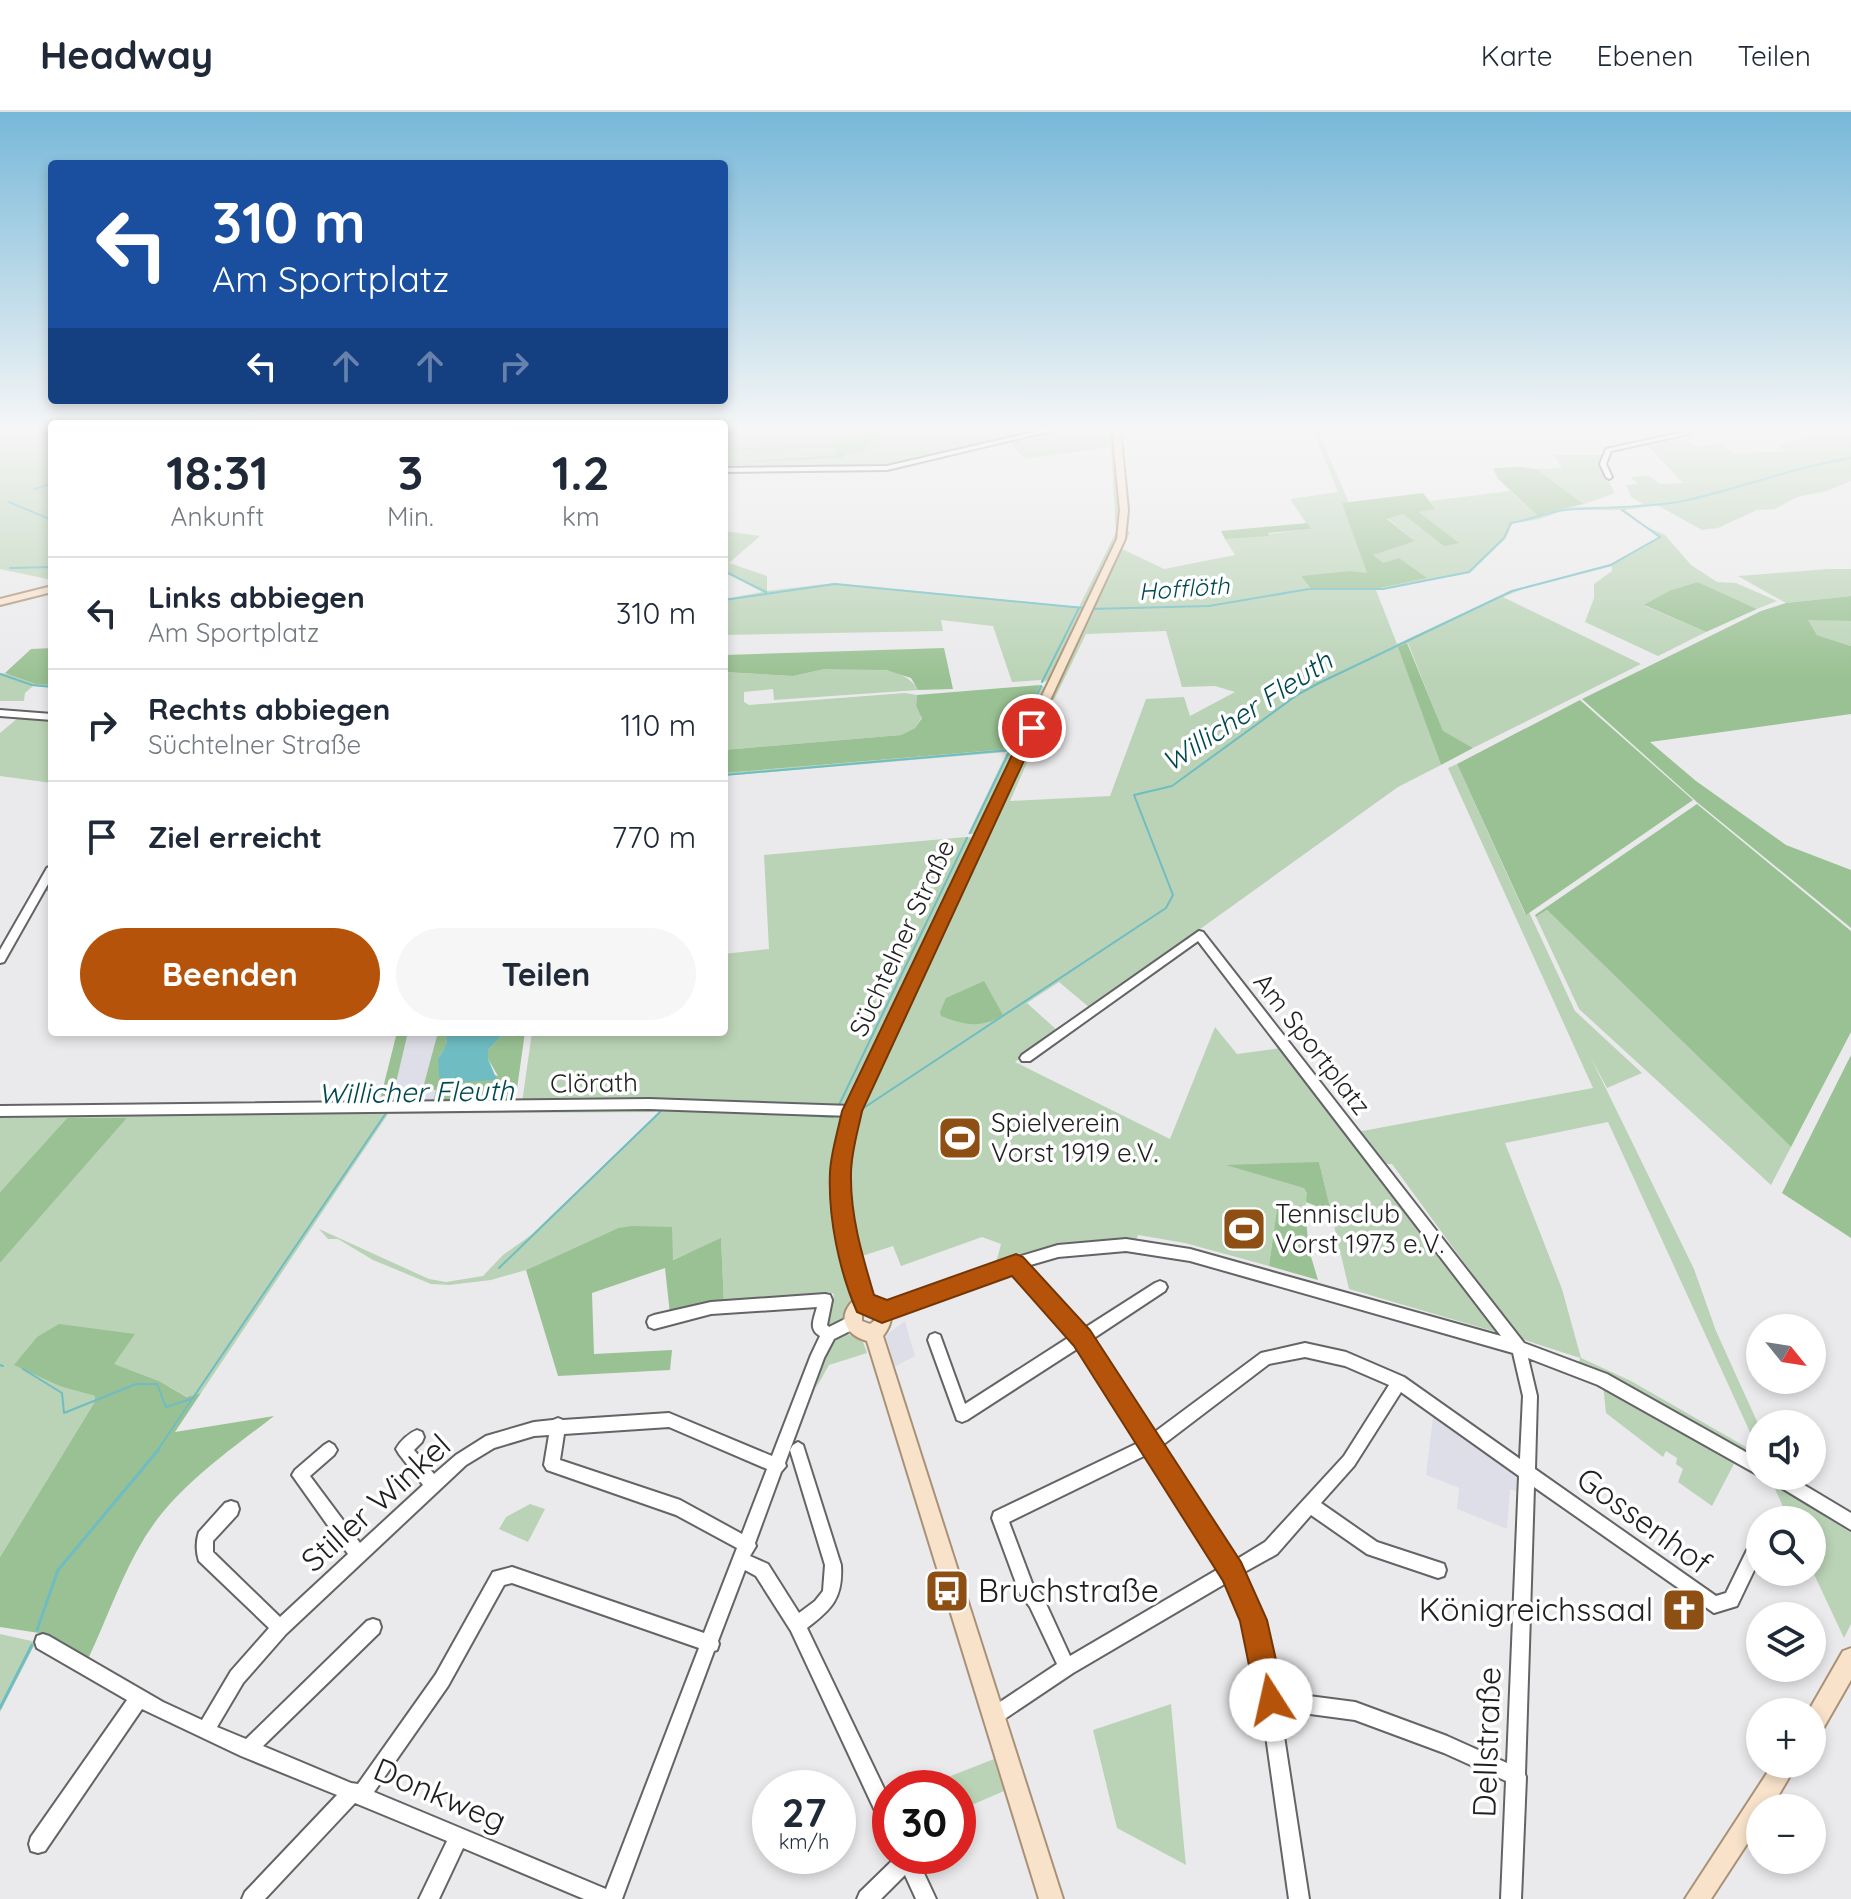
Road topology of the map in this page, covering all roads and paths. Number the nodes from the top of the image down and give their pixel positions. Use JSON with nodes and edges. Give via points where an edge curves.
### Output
{"nodes":[{"id":1,"x":1122,"y":511,"type":"edge"},
{"id":2,"x":48,"y":590,"type":"edge"},
{"id":3,"x":0,"y":602,"type":"edge"},
{"id":4,"x":0,"y":713,"type":"edge"},
{"id":5,"x":48,"y":717,"type":"edge"},
{"id":6,"x":48,"y":875,"type":"edge"},
{"id":7,"x":0,"y":959,"type":"edge"},
{"id":8,"x":1026,"y":1058,"type":"dead end"},
{"id":9,"x":0,"y":1111,"type":"edge"},
{"id":10,"x":852,"y":1111,"type":"junction"},
{"id":11,"x":1016,"y":1264,"type":"junction"},
{"id":12,"x":1160,"y":1287,"type":"dead end"},
{"id":13,"x":654,"y":1322,"type":"dead end"},
{"id":14,"x":869,"y":1322,"type":"junction"},
{"id":15,"x":829,"y":1334,"type":"junction"},
{"id":16,"x":1082,"y":1338,"type":"junction"},
{"id":17,"x":935,"y":1340,"type":"dead end"},
{"id":18,"x":1519,"y":1348,"type":"junction"},
{"id":19,"x":1399,"y":1382,"type":"junction"},
{"id":20,"x":558,"y":1425,"type":"junction"},
{"id":21,"x":417,"y":1437,"type":"dead end"},
{"id":22,"x":1149,"y":1446,"type":"junction"},
{"id":23,"x":329,"y":1450,"type":"dead end"},
{"id":24,"x":798,"y":1450,"type":"dead end"},
{"id":25,"x":1746,"y":1460,"type":"edge"},
{"id":26,"x":778,"y":1466,"type":"junction"},
{"id":27,"x":1526,"y":1470,"type":"junction"},
{"id":28,"x":434,"y":1486,"type":"junction"},
{"id":29,"x":1798,"y":1490,"type":"edge"},
{"id":30,"x":1312,"y":1506,"type":"junction"},
{"id":31,"x":231,"y":1509,"type":"dead end"},
{"id":32,"x":1851,"y":1522,"type":"edge"},
{"id":33,"x":745,"y":1554,"type":"junction"},
{"id":34,"x":359,"y":1556,"type":"junction"},
{"id":35,"x":1438,"y":1570,"type":"dead end"},
{"id":36,"x":1746,"y":1570,"type":"edge"},
{"id":37,"x":1232,"y":1572,"type":"junction"},
{"id":38,"x":797,"y":1625,"type":"junction"},
{"id":39,"x":373,"y":1627,"type":"dead end"},
{"id":40,"x":280,"y":1628,"type":"junction"},
{"id":41,"x":43,"y":1642,"type":"dead end"},
{"id":42,"x":711,"y":1644,"type":"junction"},
{"id":43,"x":1851,"y":1659,"type":"edge"},
{"id":44,"x":1067,"y":1667,"type":"junction"},
{"id":45,"x":139,"y":1698,"type":"junction"},
{"id":46,"x":1271,"y":1700,"type":"junction"},
{"id":47,"x":1826,"y":1702,"type":"edge"},
{"id":48,"x":994,"y":1716,"type":"junction"},
{"id":49,"x":205,"y":1731,"type":"junction"},
{"id":50,"x":247,"y":1750,"type":"junction"},
{"id":51,"x":1517,"y":1777,"type":"junction"},
{"id":52,"x":1777,"y":1778,"type":"edge"},
{"id":53,"x":872,"y":1783,"type":"edge"},
{"id":54,"x":357,"y":1792,"type":"junction"},
{"id":55,"x":459,"y":1836,"type":"junction"},
{"id":56,"x":38,"y":1844,"type":"dead end"},
{"id":57,"x":891,"y":1874,"type":"edge"},
{"id":58,"x":914,"y":1874,"type":"edge"},
{"id":59,"x":615,"y":1897,"type":"edge"},
{"id":60,"x":252,"y":1899,"type":"edge"},
{"id":61,"x":429,"y":1899,"type":"edge"},
{"id":62,"x":867,"y":1899,"type":"edge"},
{"id":63,"x":926,"y":1899,"type":"edge"},
{"id":64,"x":1051,"y":1899,"type":"edge"},
{"id":65,"x":1299,"y":1899,"type":"edge"},
{"id":66,"x":1511,"y":1899,"type":"edge"},
{"id":67,"x":1697,"y":1899,"type":"edge"}],
"edges":[{"from":1,"to":10,"type":"main road","name":"Süchtelner Straße","via":[[1123,527],[1088,609]]},
{"from":2,"to":3,"type":"main road"},
{"from":4,"to":5,"type":"street"},
{"from":6,"to":7,"type":"street"},
{"from":8,"to":18,"type":"street","name":"Am Sportplatz","via":[[1199,935]]},
{"from":9,"to":10,"type":"street","name":"Clörath","via":[[649,1104]]},
{"from":10,"to":14,"type":"main road","name":"Süchtelner Straße","via":[[840,1169],[842,1209],[865,1304],[877,1306]]},
{"from":11,"to":14,"type":"street"},
{"from":11,"to":16,"type":"street"},
{"from":11,"to":18,"type":"street","via":[[1058,1251],[1126,1245],[1190,1255]]},
{"from":12,"to":16,"type":"street"},
{"from":13,"to":15,"type":"street","via":[[711,1308],[825,1300],[819,1328]]},
{"from":14,"to":15,"type":"street"},
{"from":14,"to":48,"type":"main road"},
{"from":15,"to":26,"type":"street"},
{"from":16,"to":17,"type":"street","via":[[962,1415]]},
{"from":16,"to":22,"type":"street"},
{"from":18,"to":25,"type":"street","via":[[1602,1379]]},
{"from":18,"to":27,"type":"street","name":"Dellstraße","via":[[1530,1396]]},
{"from":19,"to":22,"type":"street","via":[[1346,1359],[1305,1350],[1266,1358]]},
{"from":19,"to":27,"type":"street"},
{"from":19,"to":30,"type":"street","via":[[1349,1461]]},
{"from":20,"to":26,"type":"street","name":"Stiller Winkel","via":[[669,1420]]},
{"from":20,"to":28,"type":"street","name":"Stiller Winkel","via":[[491,1441]]},
{"from":20,"to":33,"type":"street","via":[[552,1465],[680,1508]]},
{"from":21,"to":28,"type":"street","via":[[404,1449]]},
{"from":22,"to":37,"type":"street"},
{"from":22,"to":44,"type":"street","via":[[1000,1518],[1026,1588]]},
{"from":23,"to":34,"type":"street","via":[[300,1475]]},
{"from":24,"to":38,"type":"street","via":[[835,1583],[829,1600]]},
{"from":26,"to":33,"type":"street"},
{"from":27,"to":36,"type":"street","name":"Gossenhof","via":[[1714,1605],[1731,1600]]},
{"from":27,"to":51,"type":"street","name":"Dellstraße"},
{"from":28,"to":34,"type":"street","name":"Stiller Winkel"},
{"from":29,"to":32,"type":"street"},
{"from":30,"to":35,"type":"street","via":[[1373,1548]]},
{"from":30,"to":37,"type":"street","via":[[1271,1548]]},
{"from":31,"to":40,"type":"street","via":[[205,1538],[205,1555]]},
{"from":33,"to":38,"type":"street","via":[[762,1570]]},
{"from":33,"to":42,"type":"street"},
{"from":34,"to":40,"type":"street","name":"Stiller Winkel"},
{"from":37,"to":44,"type":"street"},
{"from":37,"to":46,"type":"street","via":[[1253,1620]]},
{"from":38,"to":53,"type":"street"},
{"from":39,"to":50,"type":"street"},
{"from":40,"to":49,"type":"street","name":"Stiller Winkel","via":[[237,1677]]},
{"from":41,"to":45,"type":"street","name":"Donkweg"},
{"from":42,"to":54,"type":"street","via":[[512,1575],[499,1578],[442,1680]]},
{"from":42,"to":59,"type":"street"},
{"from":43,"to":47,"type":"main road"},
{"from":44,"to":48,"type":"street"},
{"from":45,"to":49,"type":"street","name":"Donkweg"},
{"from":45,"to":56,"type":"street"},
{"from":46,"to":51,"type":"street","via":[[1355,1711]]},
{"from":46,"to":65,"type":"street"},
{"from":48,"to":64,"type":"main road"},
{"from":49,"to":50,"type":"street","name":"Donkweg"},
{"from":50,"to":54,"type":"street","name":"Donkweg"},
{"from":51,"to":66,"type":"street","name":"Dellstraße"},
{"from":52,"to":67,"type":"main road"},
{"from":54,"to":55,"type":"street","name":"Donkweg"},
{"from":54,"to":60,"type":"street"},
{"from":55,"to":59,"type":"street","name":"Donkweg"},
{"from":55,"to":61,"type":"street"},
{"from":57,"to":62,"type":"street"},
{"from":58,"to":63,"type":"street"}]}
